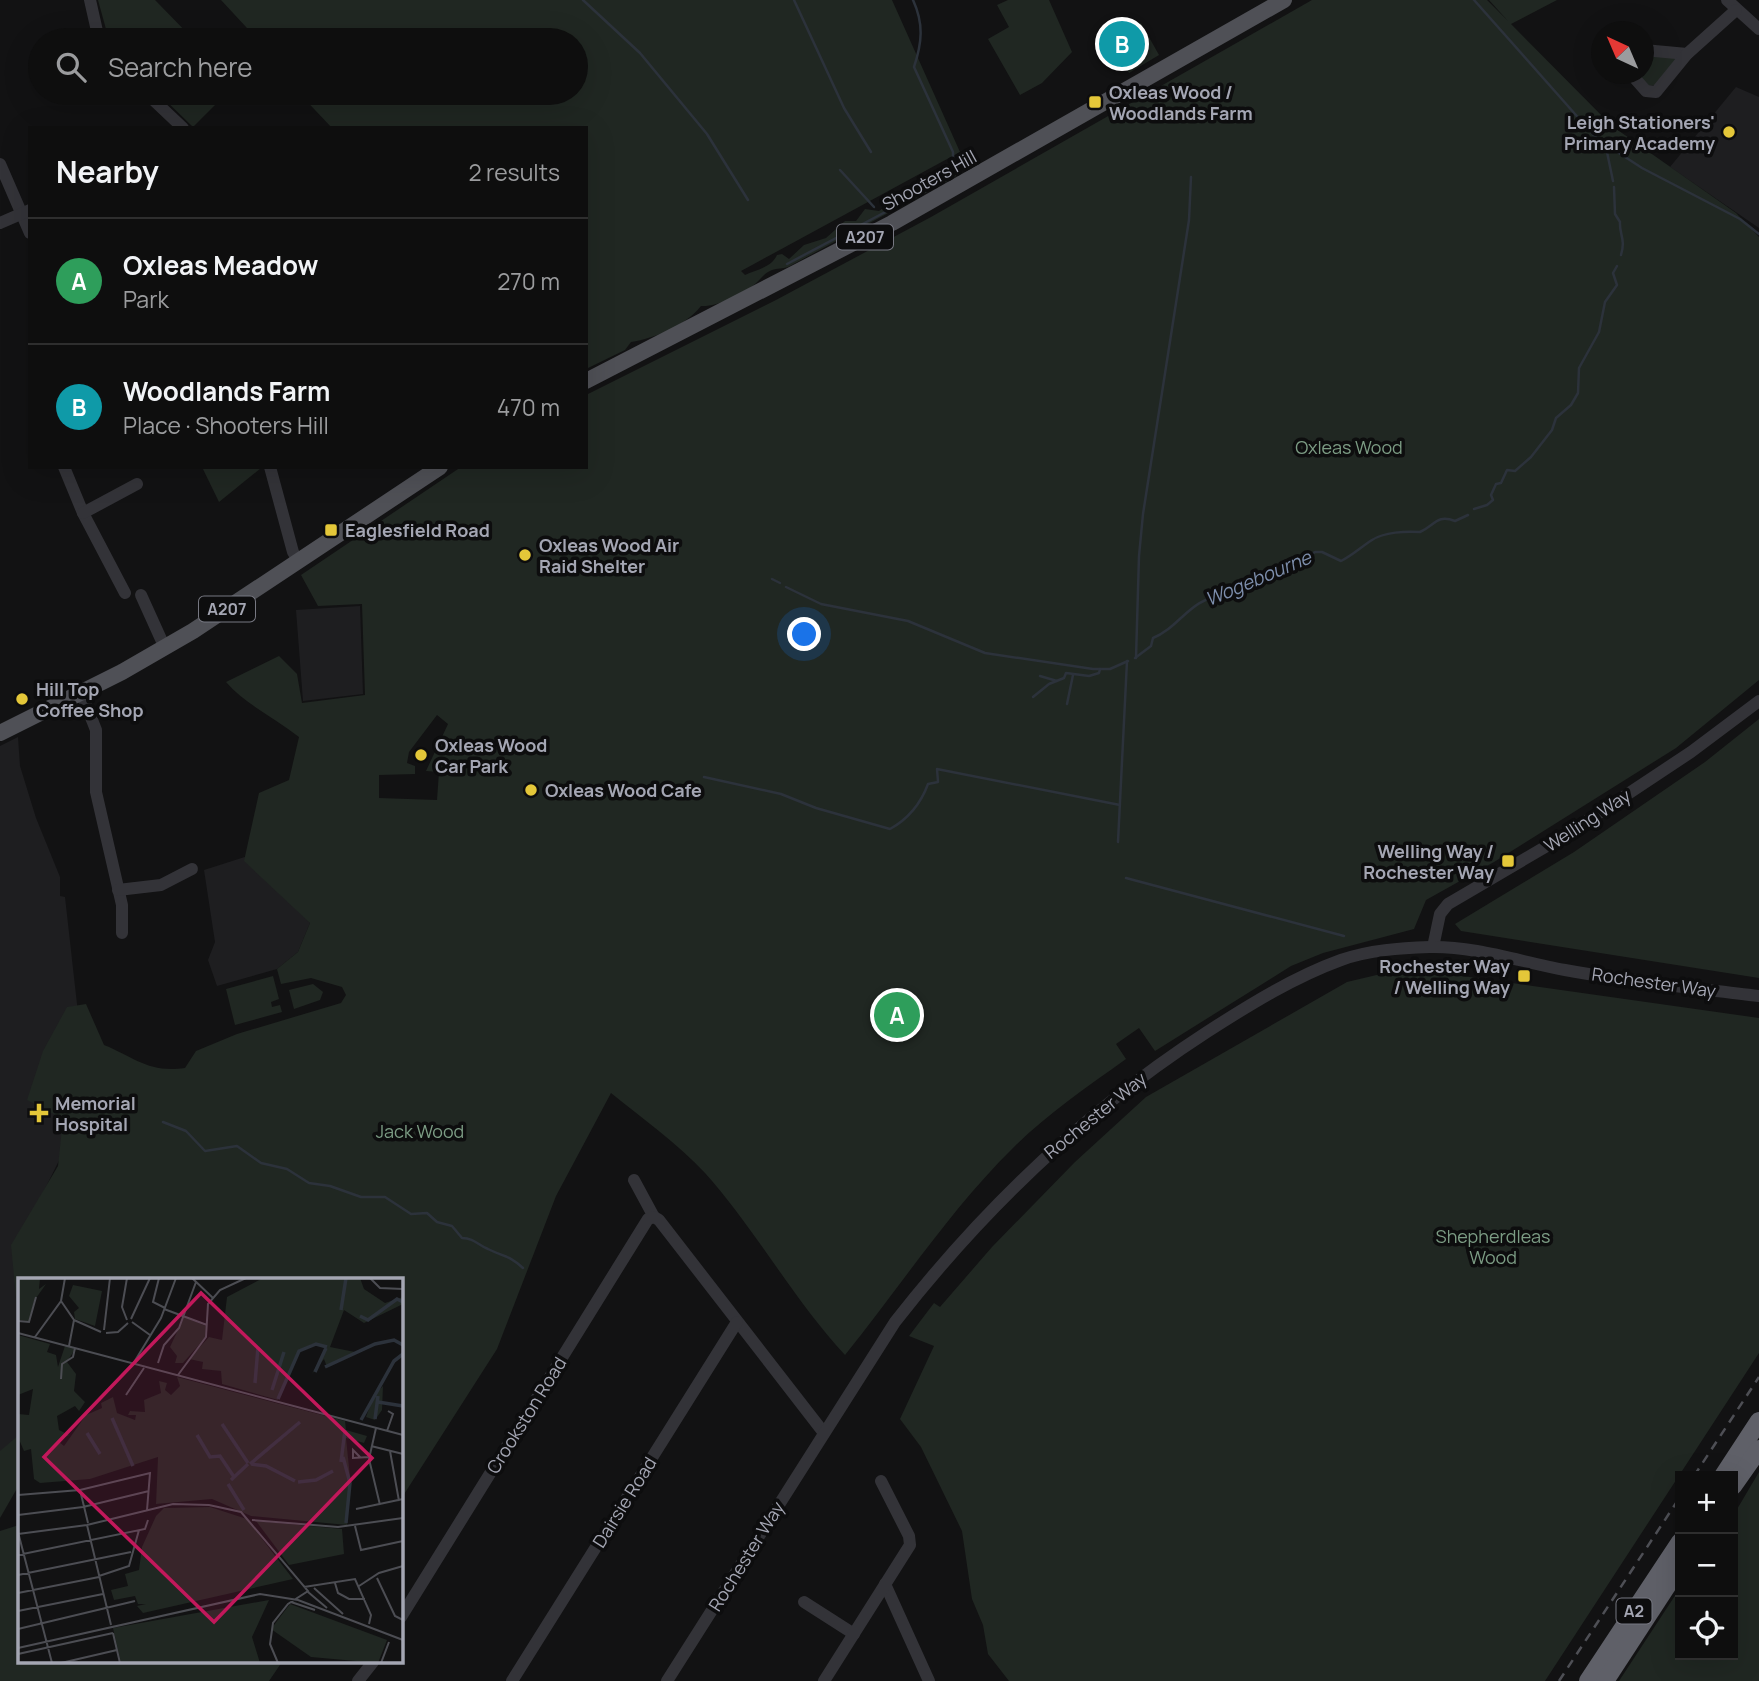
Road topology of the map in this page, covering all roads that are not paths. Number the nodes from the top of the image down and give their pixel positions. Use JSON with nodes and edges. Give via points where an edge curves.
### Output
{"nodes":[{"id":1,"x":90,"y":0,"type":"edge"},
{"id":2,"x":1284,"y":0,"type":"edge"},
{"id":3,"x":1732,"y":5,"type":"edge"},
{"id":4,"x":96,"y":28,"type":"edge"},
{"id":5,"x":1759,"y":29,"type":"edge"},
{"id":6,"x":1654,"y":51,"type":"edge"},
{"id":7,"x":1687,"y":54,"type":"junction"},
{"id":8,"x":1640,"y":84,"type":"edge"},
{"id":9,"x":159,"y":105,"type":"edge"},
{"id":10,"x":181,"y":126,"type":"edge"},
{"id":11,"x":0,"y":164,"type":"edge"},
{"id":12,"x":26,"y":212,"type":"edge"},
{"id":13,"x":0,"y":223,"type":"edge"},
{"id":14,"x":588,"y":380,"type":"edge"},
{"id":15,"x":65,"y":469,"type":"edge"},
{"id":16,"x":271,"y":469,"type":"edge"},
{"id":17,"x":437,"y":469,"type":"edge"},
{"id":18,"x":136,"y":484,"type":"dead end"},
{"id":19,"x":83,"y":513,"type":"junction"},
{"id":20,"x":299,"y":562,"type":"junction"},
{"id":21,"x":125,"y":593,"type":"dead end"},
{"id":22,"x":141,"y":595,"type":"dead end"},
{"id":23,"x":165,"y":648,"type":"junction"},
{"id":24,"x":81,"y":692,"type":"junction"},
{"id":25,"x":1759,"y":701,"type":"edge"},
{"id":26,"x":1,"y":729,"type":"edge"},
{"id":27,"x":192,"y":869,"type":"dead end"},
{"id":28,"x":118,"y":890,"type":"junction"},
{"id":29,"x":122,"y":933,"type":"dead end"},
{"id":30,"x":1433,"y":947,"type":"junction"},
{"id":31,"x":1759,"y":996,"type":"edge"},
{"id":32,"x":634,"y":1180,"type":"dead end"},
{"id":33,"x":654,"y":1217,"type":"junction"},
{"id":34,"x":737,"y":1322,"type":"junction"},
{"id":35,"x":1759,"y":1421,"type":"edge"},
{"id":36,"x":824,"y":1433,"type":"junction"},
{"id":37,"x":1759,"y":1449,"type":"edge"},
{"id":38,"x":1726,"y":1471,"type":"edge"},
{"id":39,"x":1738,"y":1479,"type":"edge"},
{"id":40,"x":881,"y":1481,"type":"dead end"},
{"id":41,"x":1675,"y":1550,"type":"edge"},
{"id":42,"x":1675,"y":1574,"type":"edge"},
{"id":43,"x":886,"y":1584,"type":"junction"},
{"id":44,"x":804,"y":1602,"type":"dead end"},
{"id":45,"x":402,"y":1615,"type":"edge"},
{"id":46,"x":854,"y":1634,"type":"junction"},
{"id":47,"x":512,"y":1681,"type":"edge"},
{"id":48,"x":667,"y":1681,"type":"edge"},
{"id":49,"x":824,"y":1681,"type":"edge"},
{"id":50,"x":929,"y":1681,"type":"edge"},
{"id":51,"x":1588,"y":1681,"type":"edge"},
{"id":52,"x":1605,"y":1681,"type":"edge"}],
"edges":[{"from":1,"to":4,"type":"street"},
{"from":2,"to":14,"type":"main road","name":"Shooters Hill","number":"A207","via":[[892,223]]},
{"from":3,"to":5,"type":"street"},
{"from":3,"to":7,"type":"street"},
{"from":6,"to":7,"type":"street"},
{"from":7,"to":8,"type":"street","via":[[1656,92],[1646,91]]},
{"from":9,"to":10,"type":"street"},
{"from":11,"to":12,"type":"street"},
{"from":12,"to":13,"type":"street"},
{"from":15,"to":19,"type":"street"},
{"from":16,"to":20,"type":"street"},
{"from":17,"to":20,"type":"main road","number":"A207"},
{"from":18,"to":19,"type":"street"},
{"from":19,"to":21,"type":"street"},
{"from":20,"to":23,"type":"main road","number":"A207"},
{"from":22,"to":23,"type":"street"},
{"from":23,"to":24,"type":"main road","number":"A207"},
{"from":24,"to":26,"type":"main road","number":"A207"},
{"from":24,"to":28,"type":"street","via":[[96,730],[96,792]]},
{"from":25,"to":30,"type":"street","name":"Welling Way","via":[[1569,833],[1448,904],[1440,914]]},
{"from":27,"to":28,"type":"street","via":[[161,885]]},
{"from":28,"to":29,"type":"street"},
{"from":30,"to":31,"type":"street","name":"Rochester Way","via":[[1569,971]]},
{"from":30,"to":36,"type":"street","name":"Rochester Way","via":[[1368,953],[1301,977],[1131,1083],[1034,1165],[935,1270],[895,1322]]},
{"from":32,"to":33,"type":"street"},
{"from":33,"to":34,"type":"street"},
{"from":33,"to":45,"type":"street","name":"Crookston Road","via":[[648,1219]]},
{"from":34,"to":36,"type":"street"},
{"from":34,"to":47,"type":"street","name":"Dairsie Road"},
{"from":35,"to":38,"type":"highway"},
{"from":36,"to":48,"type":"street","name":"Rochester Way"},
{"from":37,"to":39,"type":"highway"},
{"from":40,"to":43,"type":"street","via":[[910,1541]]},
{"from":41,"to":51,"type":"highway","number":"A2"},
{"from":42,"to":52,"type":"highway","number":"A2"},
{"from":43,"to":46,"type":"street"},
{"from":43,"to":50,"type":"street"},
{"from":44,"to":46,"type":"street"},
{"from":46,"to":49,"type":"street"}]}
